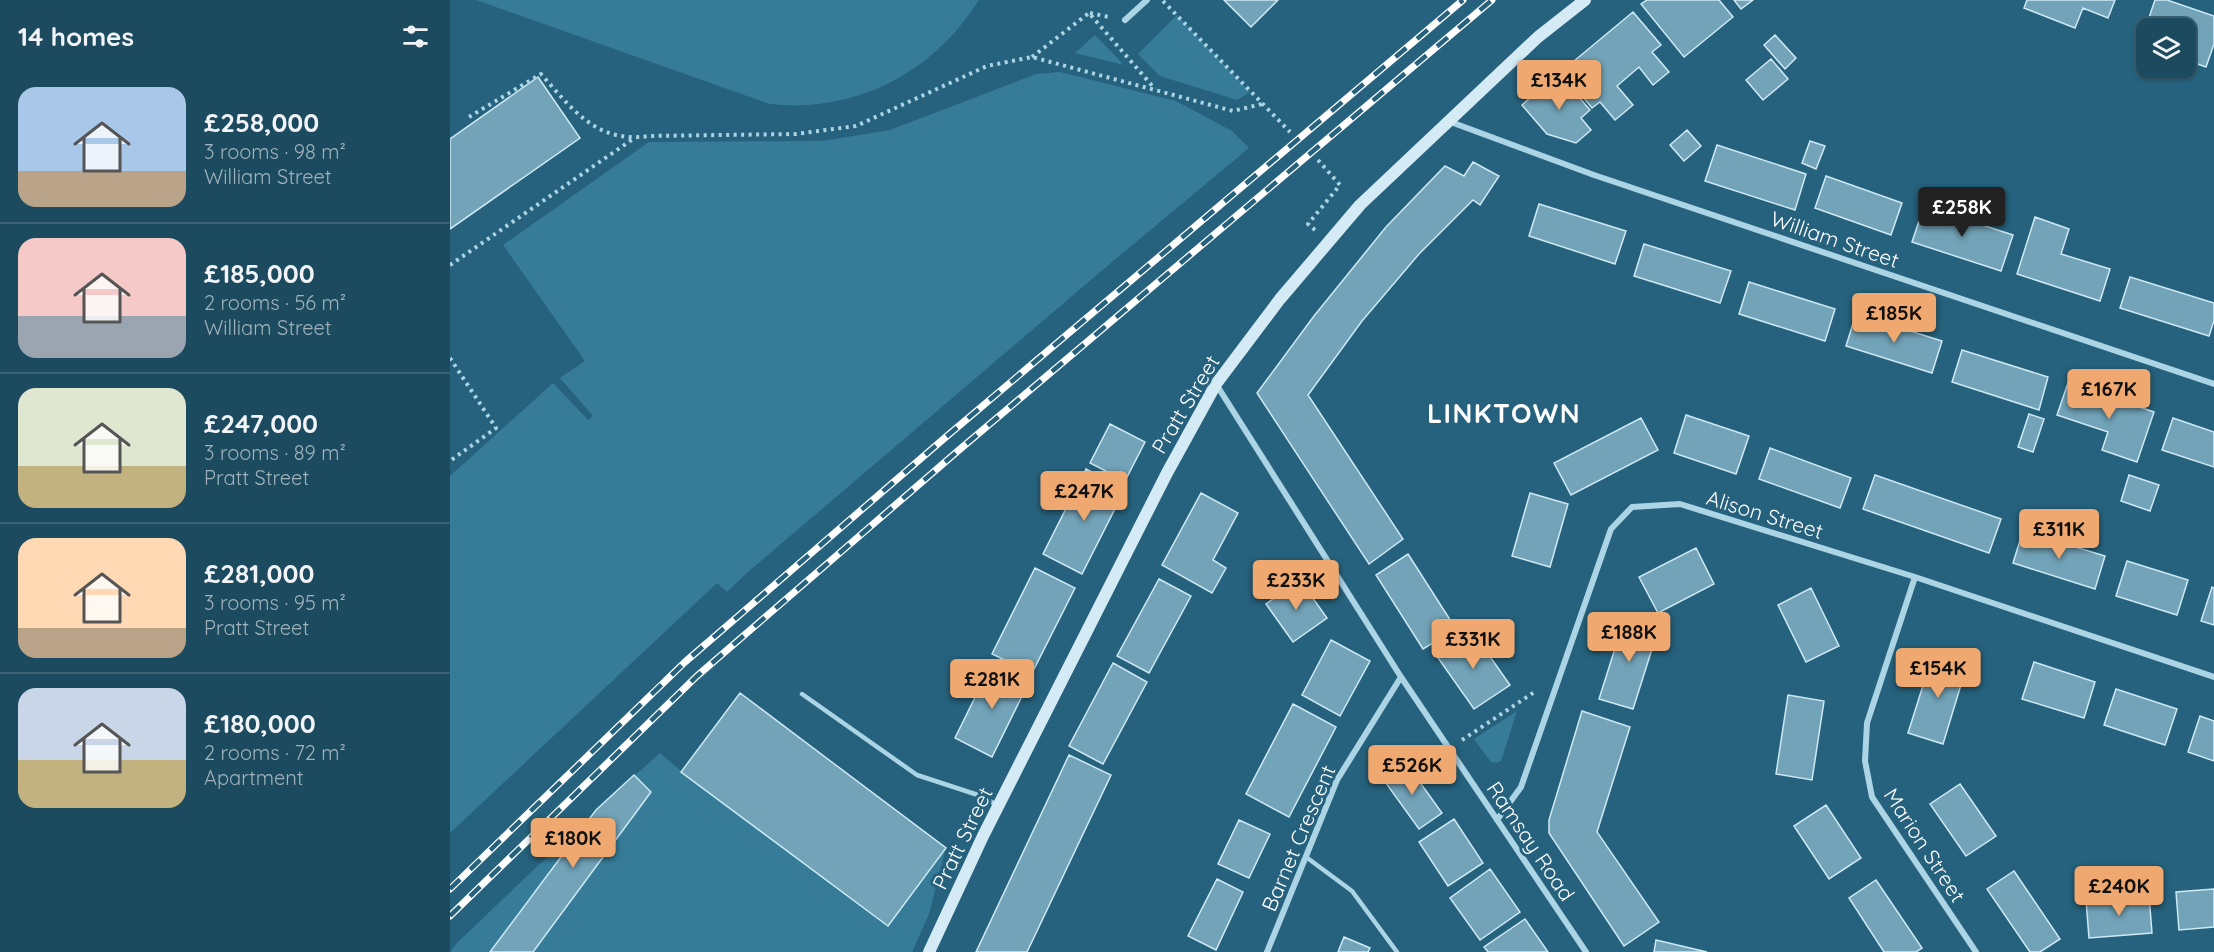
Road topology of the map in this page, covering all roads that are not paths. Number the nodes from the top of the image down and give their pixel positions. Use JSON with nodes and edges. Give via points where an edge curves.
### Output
{"nodes":[{"id":1,"x":1147,"y":0,"type":"edge"},
{"id":2,"x":1585,"y":0,"type":"edge"},
{"id":3,"x":1125,"y":20,"type":"dead end"},
{"id":4,"x":1447,"y":121,"type":"junction"},
{"id":5,"x":1216,"y":384,"type":"junction"},
{"id":6,"x":2214,"y":384,"type":"edge"},
{"id":7,"x":1915,"y":577,"type":"junction"},
{"id":8,"x":1401,"y":677,"type":"junction"},
{"id":9,"x":2214,"y":677,"type":"edge"},
{"id":10,"x":802,"y":694,"type":"dead end"},
{"id":11,"x":999,"y":806,"type":"junction"},
{"id":12,"x":1497,"y":820,"type":"junction"},
{"id":13,"x":1306,"y":857,"type":"junction"},
{"id":14,"x":929,"y":952,"type":"edge"},
{"id":15,"x":1267,"y":952,"type":"edge"},
{"id":16,"x":1397,"y":952,"type":"edge"},
{"id":17,"x":1586,"y":952,"type":"edge"},
{"id":18,"x":1976,"y":952,"type":"edge"}],
"edges":[{"from":1,"to":3,"type":"street"},
{"from":2,"to":4,"type":"main road","name":"Pratt Street","via":[[1538,37]]},
{"from":4,"to":5,"type":"main road","name":"Pratt Street","via":[[1328,241]]},
{"from":4,"to":6,"type":"street","name":"William Street","via":[[1605,179]]},
{"from":5,"to":8,"type":"street","name":"Ramsay Road"},
{"from":5,"to":11,"type":"main road","name":"Pratt Street"},
{"from":7,"to":9,"type":"street","name":"Alison Street"},
{"from":7,"to":12,"type":"street","name":"Alison Street","via":[[1680,504],[1632,507],[1611,529],[1521,787]]},
{"from":7,"to":18,"type":"street","name":"Marion Street","via":[[1867,723],[1865,761],[1872,797]]},
{"from":8,"to":12,"type":"street","name":"Ramsay Road"},
{"from":8,"to":13,"type":"street","name":"Barnet Crescent","via":[[1337,780]]},
{"from":10,"to":11,"type":"lane","via":[[917,775]]},
{"from":11,"to":14,"type":"main road","name":"Pratt Street"},
{"from":12,"to":17,"type":"street","name":"Ramsay Road"},
{"from":13,"to":15,"type":"street","name":"Barnet Crescent"},
{"from":13,"to":16,"type":"lane","via":[[1353,891]]}]}
